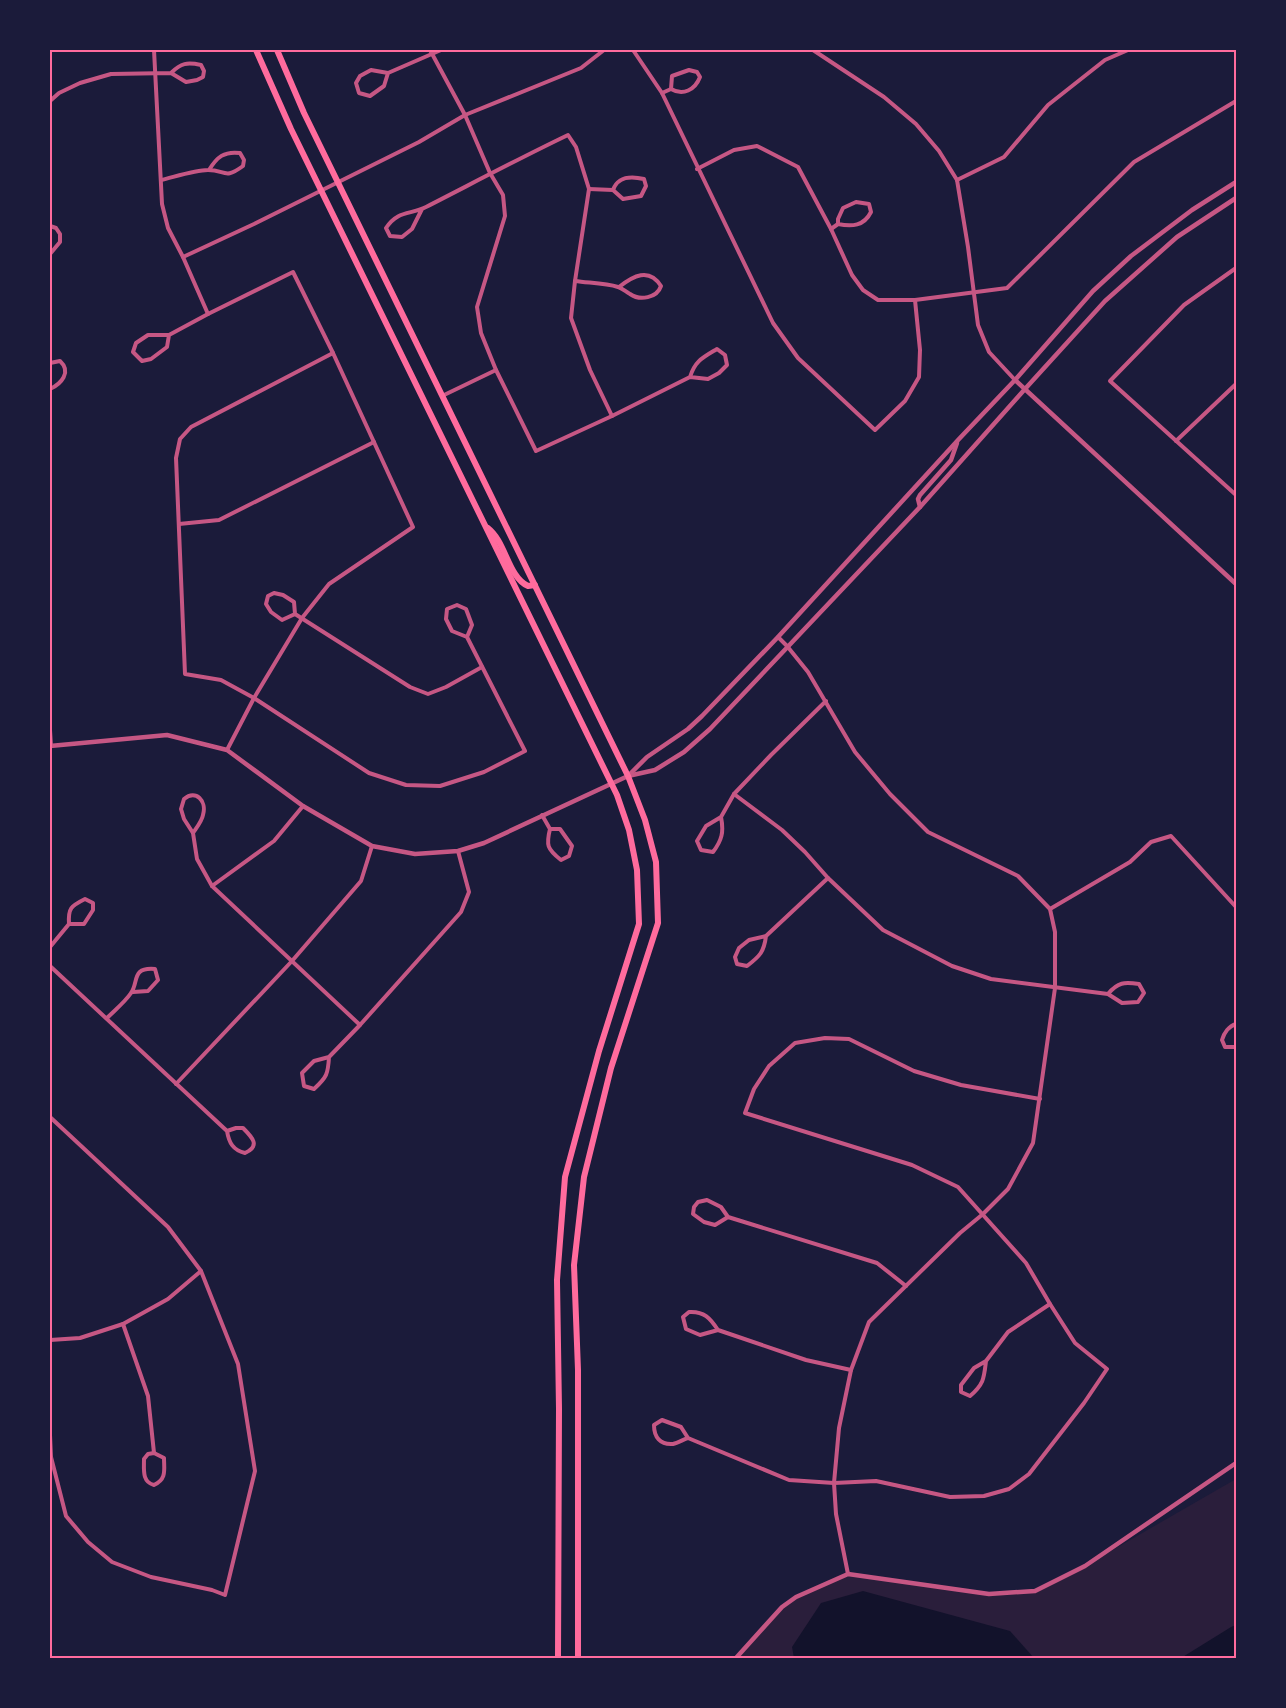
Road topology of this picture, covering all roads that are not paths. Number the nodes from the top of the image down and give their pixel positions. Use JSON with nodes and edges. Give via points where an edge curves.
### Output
{"nodes":[{"id":1,"x":154,"y":50,"type":"edge"},
{"id":2,"x":256,"y":50,"type":"edge"},
{"id":3,"x":277,"y":50,"type":"edge"},
{"id":4,"x":441,"y":50,"type":"edge"},
{"id":5,"x":604,"y":50,"type":"edge"},
{"id":6,"x":633,"y":50,"type":"edge"},
{"id":7,"x":813,"y":50,"type":"edge"},
{"id":8,"x":1128,"y":50,"type":"edge"},
{"id":9,"x":431,"y":52,"type":"edge"},
{"id":10,"x":156,"y":73,"type":"junction"},
{"id":11,"x":171,"y":73,"type":"junction"},
{"id":12,"x":388,"y":73,"type":"junction"},
{"id":13,"x":671,"y":89,"type":"junction"},
{"id":14,"x":662,"y":93,"type":"junction"},
{"id":15,"x":50,"y":101,"type":"edge"},
{"id":16,"x":1236,"y":101,"type":"edge"},
{"id":17,"x":465,"y":115,"type":"junction"},
{"id":18,"x":697,"y":169,"type":"junction"},
{"id":19,"x":209,"y":170,"type":"junction"},
{"id":20,"x":490,"y":173,"type":"junction"},
{"id":21,"x":161,"y":180,"type":"junction"},
{"id":22,"x":957,"y":180,"type":"junction"},
{"id":23,"x":338,"y":182,"type":"junction"},
{"id":24,"x":1236,"y":182,"type":"edge"},
{"id":25,"x":589,"y":189,"type":"junction"},
{"id":26,"x":321,"y":190,"type":"junction"},
{"id":27,"x":613,"y":190,"type":"junction"},
{"id":28,"x":1236,"y":198,"type":"edge"},
{"id":29,"x":422,"y":209,"type":"junction"},
{"id":30,"x":838,"y":224,"type":"junction"},
{"id":31,"x":50,"y":226,"type":"edge"},
{"id":32,"x":831,"y":229,"type":"junction"},
{"id":33,"x":50,"y":254,"type":"edge"},
{"id":34,"x":183,"y":257,"type":"junction"},
{"id":35,"x":1236,"y":268,"type":"edge"},
{"id":36,"x":575,"y":281,"type":"junction"},
{"id":37,"x":619,"y":287,"type":"junction"},
{"id":38,"x":974,"y":291,"type":"junction"},
{"id":39,"x":915,"y":300,"type":"junction"},
{"id":40,"x":208,"y":314,"type":"junction"},
{"id":41,"x":169,"y":335,"type":"junction"},
{"id":42,"x":333,"y":353,"type":"junction"},
{"id":43,"x":50,"y":363,"type":"edge"},
{"id":44,"x":496,"y":370,"type":"junction"},
{"id":45,"x":690,"y":377,"type":"junction"},
{"id":46,"x":1015,"y":380,"type":"junction"},
{"id":47,"x":1236,"y":384,"type":"edge"},
{"id":48,"x":50,"y":388,"type":"edge"},
{"id":49,"x":1025,"y":389,"type":"junction"},
{"id":50,"x":442,"y":396,"type":"junction"},
{"id":51,"x":612,"y":416,"type":"junction"},
{"id":52,"x":958,"y":439,"type":"junction"},
{"id":53,"x":1176,"y":441,"type":"junction"},
{"id":54,"x":374,"y":442,"type":"junction"},
{"id":55,"x":1236,"y":495,"type":"edge"},
{"id":56,"x":920,"y":507,"type":"junction"},
{"id":57,"x":178,"y":524,"type":"junction"},
{"id":58,"x":485,"y":526,"type":"junction"},
{"id":59,"x":1236,"y":584,"type":"edge"},
{"id":60,"x":535,"y":585,"type":"junction"},
{"id":61,"x":296,"y":614,"type":"junction"},
{"id":62,"x":302,"y":618,"type":"junction"},
{"id":63,"x":467,"y":637,"type":"junction"},
{"id":64,"x":778,"y":638,"type":"junction"},
{"id":65,"x":787,"y":646,"type":"junction"},
{"id":66,"x":482,"y":667,"type":"junction"},
{"id":67,"x":254,"y":698,"type":"junction"},
{"id":68,"x":826,"y":701,"type":"junction"},
{"id":69,"x":50,"y":730,"type":"edge"},
{"id":70,"x":50,"y":746,"type":"edge"},
{"id":71,"x":226,"y":750,"type":"junction"},
{"id":72,"x":628,"y":776,"type":"junction"},
{"id":73,"x":611,"y":784,"type":"junction"},
{"id":74,"x":734,"y":794,"type":"junction"},
{"id":75,"x":303,"y":806,"type":"junction"},
{"id":76,"x":542,"y":815,"type":"junction"},
{"id":77,"x":721,"y":817,"type":"junction"},
{"id":78,"x":550,"y":829,"type":"junction"},
{"id":79,"x":193,"y":833,"type":"junction"},
{"id":80,"x":372,"y":846,"type":"junction"},
{"id":81,"x":458,"y":851,"type":"junction"},
{"id":82,"x":828,"y":878,"type":"junction"},
{"id":83,"x":212,"y":886,"type":"junction"},
{"id":84,"x":1236,"y":907,"type":"edge"},
{"id":85,"x":1050,"y":909,"type":"junction"},
{"id":86,"x":69,"y":924,"type":"junction"},
{"id":87,"x":766,"y":936,"type":"junction"},
{"id":88,"x":50,"y":947,"type":"edge"},
{"id":89,"x":292,"y":961,"type":"junction"},
{"id":90,"x":50,"y":966,"type":"edge"},
{"id":91,"x":1055,"y":987,"type":"junction"},
{"id":92,"x":133,"y":992,"type":"junction"},
{"id":93,"x":1108,"y":994,"type":"junction"},
{"id":94,"x":107,"y":1019,"type":"junction"},
{"id":95,"x":1236,"y":1024,"type":"edge"},
{"id":96,"x":360,"y":1025,"type":"junction"},
{"id":97,"x":1236,"y":1047,"type":"edge"},
{"id":98,"x":329,"y":1057,"type":"junction"},
{"id":99,"x":176,"y":1084,"type":"junction"},
{"id":100,"x":1040,"y":1099,"type":"junction"},
{"id":101,"x":50,"y":1117,"type":"edge"},
{"id":102,"x":227,"y":1131,"type":"junction"},
{"id":103,"x":984,"y":1214,"type":"junction"},
{"id":104,"x":728,"y":1217,"type":"junction"},
{"id":105,"x":201,"y":1271,"type":"junction"},
{"id":106,"x":906,"y":1286,"type":"junction"},
{"id":107,"x":1050,"y":1304,"type":"junction"},
{"id":108,"x":123,"y":1324,"type":"junction"},
{"id":109,"x":718,"y":1330,"type":"junction"},
{"id":110,"x":50,"y":1340,"type":"edge"},
{"id":111,"x":986,"y":1361,"type":"junction"},
{"id":112,"x":851,"y":1370,"type":"junction"},
{"id":113,"x":50,"y":1435,"type":"edge"},
{"id":114,"x":688,"y":1438,"type":"junction"},
{"id":115,"x":154,"y":1453,"type":"junction"},
{"id":116,"x":50,"y":1458,"type":"edge"},
{"id":117,"x":1236,"y":1462,"type":"edge"},
{"id":118,"x":834,"y":1483,"type":"junction"},
{"id":119,"x":848,"y":1574,"type":"junction"},
{"id":120,"x":558,"y":1659,"type":"edge"},
{"id":121,"x":578,"y":1659,"type":"edge"},
{"id":122,"x":736,"y":1659,"type":"edge"}],
"edges":[{"from":1,"to":10,"type":"street"},
{"from":2,"to":26,"type":"main road"},
{"from":3,"to":23,"type":"main road"},
{"from":4,"to":9,"type":"street"},
{"from":5,"to":17,"type":"street","via":[[581,68]]},
{"from":6,"to":14,"type":"street"},
{"from":7,"to":22,"type":"street","via":[[884,97],[916,124]]},
{"from":8,"to":22,"type":"street","via":[[1105,60],[1048,105],[1004,158]]},
{"from":9,"to":12,"type":"street"},
{"from":9,"to":17,"type":"street"},
{"from":10,"to":11,"type":"street"},
{"from":10,"to":15,"type":"street","via":[[111,74],[80,83]]},
{"from":10,"to":21,"type":"street"},
{"from":11,"to":11,"type":"street","via":[[186,82],[203,77],[204,71],[201,65],[191,63],[179,65]]},
{"from":12,"to":12,"type":"street","via":[[371,70],[360,76],[356,83],[359,93],[370,96],[384,86]]},
{"from":13,"to":13,"type":"street","via":[[685,92],[698,84],[700,77],[689,70],[672,76]]},
{"from":13,"to":14,"type":"street"},
{"from":14,"to":18,"type":"street"},
{"from":16,"to":38,"type":"street","via":[[1134,162],[1007,288]]},
{"from":17,"to":20,"type":"street"},
{"from":17,"to":23,"type":"street"},
{"from":18,"to":32,"type":"street","via":[[734,150],[757,146],[798,167]]},
{"from":18,"to":39,"type":"street","via":[[773,323],[798,358],[875,430],[905,400],[919,377]]},
{"from":19,"to":19,"type":"street","via":[[225,175],[237,171],[244,160],[240,153],[221,154]]},
{"from":19,"to":21,"type":"street"},
{"from":20,"to":25,"type":"street","via":[[568,135],[576,147]]},
{"from":20,"to":29,"type":"street"},
{"from":20,"to":44,"type":"street","via":[[503,195],[505,216],[477,307],[481,333]]},
{"from":21,"to":34,"type":"street","via":[[168,228]]},
{"from":22,"to":38,"type":"street"},
{"from":23,"to":26,"type":"street"},
{"from":23,"to":50,"type":"main road"},
{"from":24,"to":46,"type":"street","via":[[1131,256],[1093,291]]},
{"from":25,"to":27,"type":"street"},
{"from":25,"to":36,"type":"street"},
{"from":26,"to":34,"type":"street"},
{"from":26,"to":58,"type":"main road"},
{"from":27,"to":27,"type":"street","via":[[623,199],[636,198],[646,186],[644,180],[630,177],[621,179]]},
{"from":28,"to":49,"type":"street","via":[[1177,237],[1106,301]]},
{"from":29,"to":29,"type":"street","via":[[391,220],[386,228],[390,236],[402,237],[412,229]]},
{"from":30,"to":30,"type":"street","via":[[853,227],[868,219],[869,204],[856,202],[843,208]]},
{"from":30,"to":32,"type":"street"},
{"from":31,"to":33,"type":"street","via":[[60,234],[60,242]]},
{"from":32,"to":39,"type":"street","via":[[863,290],[878,300]]},
{"from":34,"to":40,"type":"street"},
{"from":35,"to":53,"type":"street","via":[[1184,305],[1110,381]]},
{"from":36,"to":37,"type":"street"},
{"from":36,"to":51,"type":"street","via":[[571,318]]},
{"from":37,"to":37,"type":"street","via":[[632,296],[644,297],[654,296],[661,286],[657,279],[644,274]]},
{"from":38,"to":39,"type":"street"},
{"from":38,"to":46,"type":"street","via":[[978,326],[989,352]]},
{"from":40,"to":41,"type":"street"},
{"from":40,"to":42,"type":"street","via":[[293,272]]},
{"from":41,"to":41,"type":"street","via":[[148,335],[136,343],[133,352],[142,361],[151,359],[167,347]]},
{"from":42,"to":54,"type":"street"},
{"from":42,"to":57,"type":"street","via":[[192,427],[180,439],[176,458]]},
{"from":43,"to":48,"type":"street","via":[[60,361],[66,372]]},
{"from":44,"to":50,"type":"street"},
{"from":44,"to":51,"type":"street","via":[[536,452]]},
{"from":45,"to":45,"type":"street","via":[[708,379],[719,373],[727,365],[725,355],[717,350],[702,358],[694,365]]},
{"from":45,"to":51,"type":"street"},
{"from":46,"to":49,"type":"street"},
{"from":46,"to":52,"type":"street"},
{"from":47,"to":53,"type":"street"},
{"from":49,"to":56,"type":"street"},
{"from":49,"to":59,"type":"street"},
{"from":50,"to":60,"type":"main road"},
{"from":52,"to":56,"type":"street","via":[[951,460],[920,495]]},
{"from":52,"to":64,"type":"street"},
{"from":53,"to":55,"type":"street"},
{"from":54,"to":57,"type":"street","via":[[219,520]]},
{"from":54,"to":62,"type":"street","via":[[413,527],[329,584]]},
{"from":56,"to":65,"type":"street"},
{"from":57,"to":67,"type":"street","via":[[185,674],[221,680]]},
{"from":58,"to":60,"type":"main road","via":[[495,533],[519,579],[528,586]]},
{"from":58,"to":73,"type":"main road"},
{"from":60,"to":72,"type":"main road"},
{"from":61,"to":61,"type":"street","via":[[294,602],[283,595],[268,596],[266,604],[282,620]]},
{"from":61,"to":62,"type":"street"},
{"from":62,"to":66,"type":"street","via":[[410,687],[428,694]]},
{"from":62,"to":67,"type":"street"},
{"from":63,"to":63,"type":"street","via":[[472,625],[466,609],[457,605],[447,609],[446,619],[452,632]]},
{"from":63,"to":66,"type":"street"},
{"from":64,"to":65,"type":"street"},
{"from":64,"to":72,"type":"street","via":[[688,729],[646,757]]},
{"from":65,"to":68,"type":"street"},
{"from":65,"to":72,"type":"street","via":[[684,752],[655,770]]},
{"from":66,"to":67,"type":"street","via":[[525,751],[484,772],[440,786],[406,785],[369,773]]},
{"from":67,"to":71,"type":"street"},
{"from":68,"to":74,"type":"street"},
{"from":68,"to":85,"type":"street","via":[[855,752],[928,832],[1018,876]]},
{"from":69,"to":70,"type":"street"},
{"from":70,"to":71,"type":"street","via":[[166,735]]},
{"from":71,"to":75,"type":"street"},
{"from":72,"to":73,"type":"street"},
{"from":72,"to":121,"type":"main road","via":[[656,862],[658,923],[611,1068],[583,1186],[574,1265]]},
{"from":73,"to":76,"type":"street"},
{"from":73,"to":120,"type":"main road","via":[[629,830],[638,870],[639,924],[565,1177],[557,1280]]},
{"from":74,"to":77,"type":"street"},
{"from":74,"to":82,"type":"street","via":[[782,830]]},
{"from":75,"to":80,"type":"street"},
{"from":75,"to":83,"type":"street","via":[[274,841]]},
{"from":76,"to":78,"type":"street"},
{"from":76,"to":81,"type":"street"},
{"from":77,"to":77,"type":"street","via":[[706,826],[697,841],[701,850],[713,852],[721,840]]},
{"from":78,"to":78,"type":"street","via":[[547,843],[551,853],[561,860],[569,856],[572,846],[566,834]]},
{"from":79,"to":79,"type":"street","via":[[204,811],[201,799],[190,794],[181,809]]},
{"from":79,"to":83,"type":"street","via":[[197,859]]},
{"from":80,"to":81,"type":"street","via":[[415,854]]},
{"from":80,"to":89,"type":"street","via":[[361,881]]},
{"from":81,"to":96,"type":"street","via":[[469,892],[461,912]]},
{"from":82,"to":87,"type":"street"},
{"from":82,"to":91,"type":"street","via":[[883,930],[951,966],[991,979]]},
{"from":83,"to":89,"type":"street"},
{"from":84,"to":85,"type":"street","via":[[1171,836],[1151,842],[1130,862]]},
{"from":85,"to":91,"type":"street","via":[[1055,932]]},
{"from":86,"to":86,"type":"street","via":[[84,924],[93,903],[85,899],[74,904]]},
{"from":86,"to":88,"type":"street"},
{"from":87,"to":87,"type":"street","via":[[749,940],[739,948],[737,964],[747,966],[758,958]]},
{"from":89,"to":96,"type":"street"},
{"from":89,"to":99,"type":"street"},
{"from":90,"to":94,"type":"street"},
{"from":91,"to":93,"type":"street"},
{"from":91,"to":100,"type":"street"},
{"from":92,"to":92,"type":"street","via":[[147,991],[158,980],[155,969],[147,968],[138,974]]},
{"from":92,"to":94,"type":"street"},
{"from":93,"to":93,"type":"street","via":[[1122,1003],[1138,1002],[1144,993],[1139,984],[1126,982]]},
{"from":94,"to":99,"type":"street"},
{"from":95,"to":97,"type":"street","via":[[1222,1040],[1225,1047]]},
{"from":96,"to":98,"type":"street"},
{"from":98,"to":98,"type":"street","via":[[314,1061],[302,1073],[304,1086],[314,1089],[325,1079]]},
{"from":99,"to":102,"type":"street"},
{"from":100,"to":103,"type":"street","via":[[1033,1143],[1008,1189]]},
{"from":100,"to":103,"type":"street","via":[[961,1085],[914,1071],[849,1039],[825,1038],[795,1043],[769,1066],[754,1089],[745,1113],[912,1165],[958,1187]]},
{"from":101,"to":105,"type":"street","via":[[168,1227]]},
{"from":102,"to":102,"type":"street","via":[[237,1151],[250,1151],[253,1138],[243,1128]]},
{"from":103,"to":106,"type":"street"},
{"from":103,"to":107,"type":"street","via":[[1026,1263]]},
{"from":104,"to":104,"type":"street","via":[[721,1207],[707,1200],[694,1207],[693,1214],[704,1222],[715,1225]]},
{"from":104,"to":106,"type":"street","via":[[877,1263]]},
{"from":105,"to":108,"type":"street","via":[[168,1299]]},
{"from":105,"to":116,"type":"street","via":[[238,1364],[255,1471],[225,1595],[151,1577],[112,1562],[66,1516]]},
{"from":106,"to":112,"type":"street","via":[[869,1322]]},
{"from":107,"to":111,"type":"street","via":[[1008,1332]]},
{"from":107,"to":118,"type":"street","via":[[1075,1343],[1107,1369],[1029,1474],[1010,1490],[950,1497],[876,1481]]},
{"from":108,"to":110,"type":"street","via":[[80,1338]]},
{"from":108,"to":115,"type":"street","via":[[148,1396]]},
{"from":109,"to":109,"type":"street","via":[[699,1311],[689,1311],[683,1317],[686,1329],[700,1335]]},
{"from":109,"to":112,"type":"street","via":[[806,1360]]},
{"from":111,"to":111,"type":"street","via":[[974,1368],[961,1385],[961,1392],[970,1396],[979,1388]]},
{"from":112,"to":118,"type":"street","via":[[839,1428]]},
{"from":113,"to":116,"type":"street"},
{"from":114,"to":114,"type":"street","via":[[681,1427],[662,1420],[654,1425],[657,1439],[664,1442],[674,1444]]},
{"from":114,"to":118,"type":"street","via":[[789,1480]]},
{"from":115,"to":115,"type":"street","via":[[144,1459],[145,1479],[154,1485],[165,1476],[164,1458]]},
{"from":117,"to":119,"type":"street","via":[[1085,1566],[1035,1591],[989,1594]]},
{"from":118,"to":119,"type":"street"},
{"from":119,"to":122,"type":"street","via":[[782,1607]]}]}
